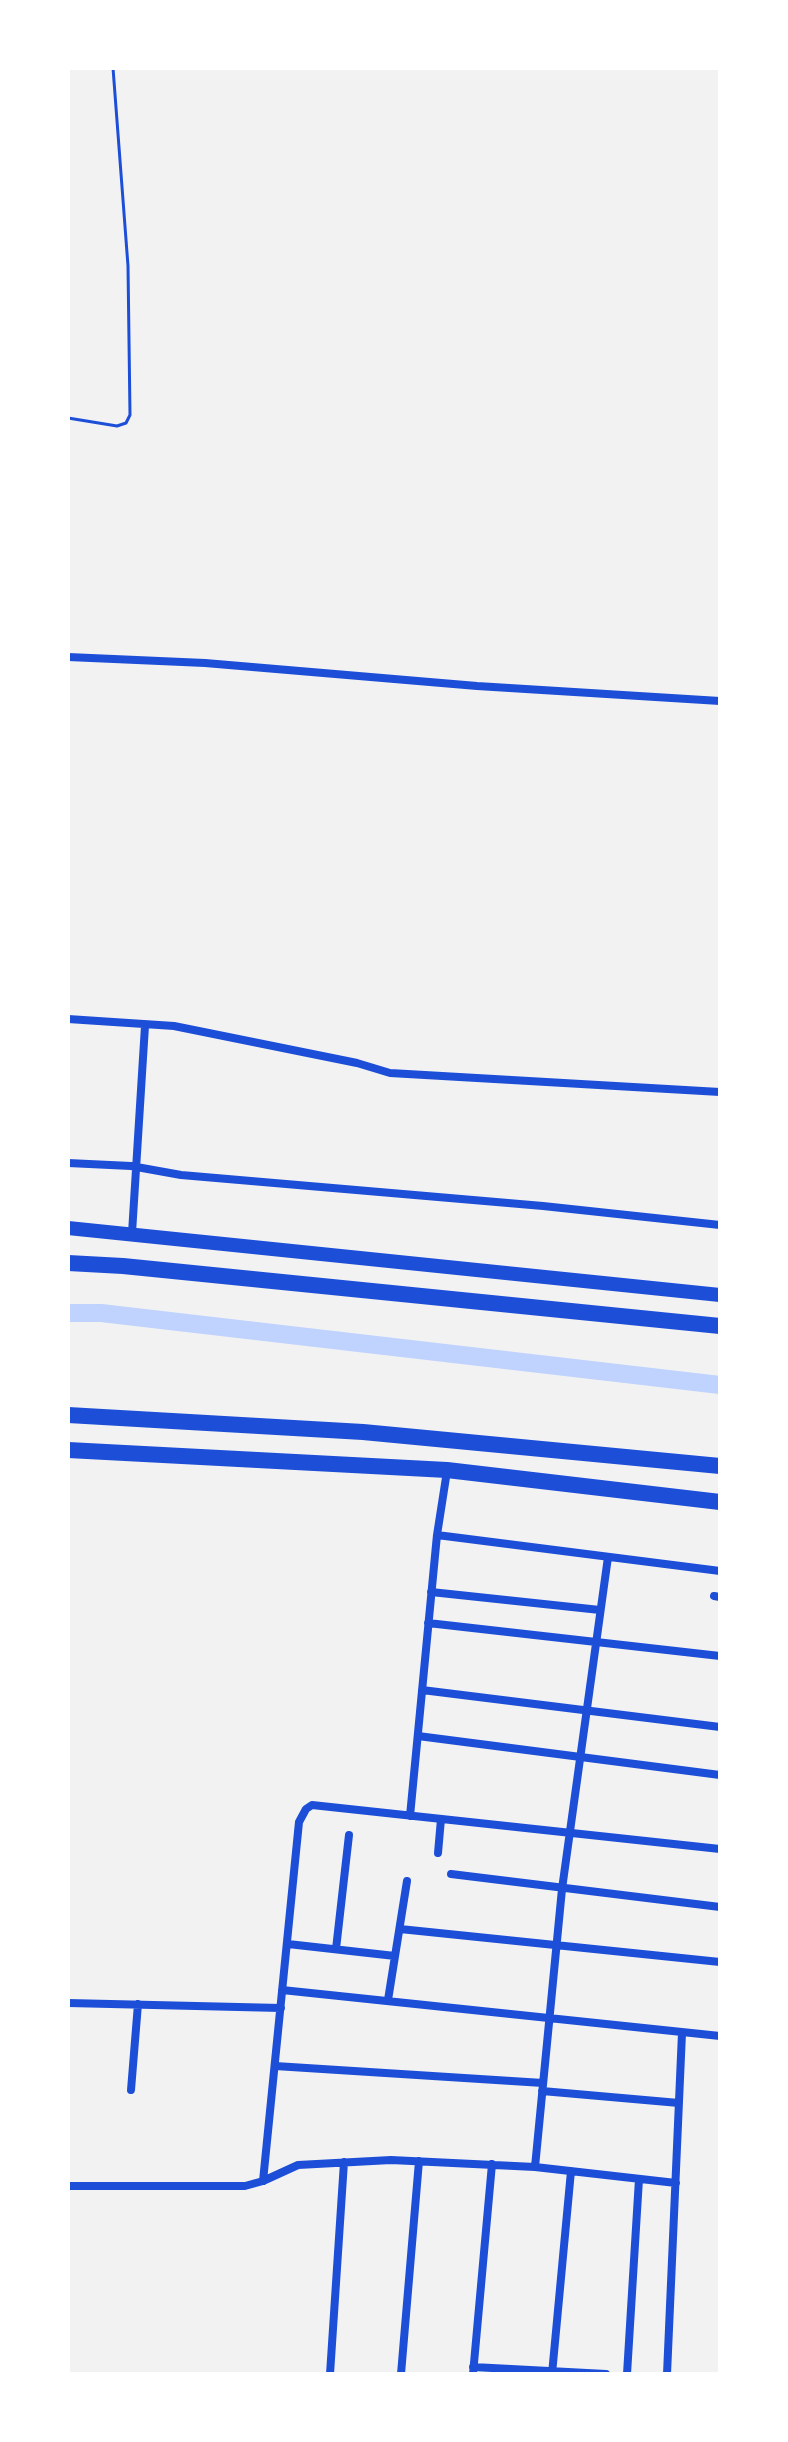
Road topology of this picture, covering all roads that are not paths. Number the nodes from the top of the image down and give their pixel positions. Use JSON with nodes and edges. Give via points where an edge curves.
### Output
{"nodes":[{"id":1,"x":68,"y":657,"type":"edge"},
{"id":2,"x":720,"y":701,"type":"edge"},
{"id":3,"x":68,"y":1019,"type":"edge"},
{"id":4,"x":145,"y":1026,"type":"junction"},
{"id":5,"x":720,"y":1092,"type":"edge"},
{"id":6,"x":68,"y":1163,"type":"edge"},
{"id":7,"x":137,"y":1167,"type":"junction"},
{"id":8,"x":720,"y":1225,"type":"edge"},
{"id":9,"x":68,"y":1228,"type":"edge"},
{"id":10,"x":132,"y":1233,"type":"junction"},
{"id":11,"x":68,"y":1263,"type":"edge"},
{"id":12,"x":720,"y":1295,"type":"edge"},
{"id":13,"x":720,"y":1326,"type":"edge"},
{"id":14,"x":68,"y":1415,"type":"edge"},
{"id":15,"x":68,"y":1450,"type":"edge"},
{"id":16,"x":720,"y":1466,"type":"edge"},
{"id":17,"x":447,"y":1470,"type":"junction"},
{"id":18,"x":720,"y":1502,"type":"edge"},
{"id":19,"x":437,"y":1535,"type":"junction"},
{"id":20,"x":608,"y":1557,"type":"junction"},
{"id":21,"x":720,"y":1571,"type":"edge"},
{"id":22,"x":431,"y":1592,"type":"junction"},
{"id":23,"x":600,"y":1610,"type":"junction"},
{"id":24,"x":428,"y":1623,"type":"junction"},
{"id":25,"x":596,"y":1642,"type":"junction"},
{"id":26,"x":720,"y":1656,"type":"edge"},
{"id":27,"x":422,"y":1690,"type":"junction"},
{"id":28,"x":587,"y":1711,"type":"junction"},
{"id":29,"x":720,"y":1727,"type":"edge"},
{"id":30,"x":418,"y":1736,"type":"junction"},
{"id":31,"x":580,"y":1757,"type":"junction"},
{"id":32,"x":720,"y":1775,"type":"edge"},
{"id":33,"x":410,"y":1816,"type":"junction"},
{"id":34,"x":441,"y":1819,"type":"junction"},
{"id":35,"x":570,"y":1833,"type":"junction"},
{"id":36,"x":349,"y":1835,"type":"dead end"},
{"id":37,"x":720,"y":1849,"type":"edge"},
{"id":38,"x":438,"y":1853,"type":"dead end"},
{"id":39,"x":451,"y":1874,"type":"dead end"},
{"id":40,"x":407,"y":1881,"type":"dead end"},
{"id":41,"x":562,"y":1889,"type":"junction"},
{"id":42,"x":720,"y":1907,"type":"edge"},
{"id":43,"x":400,"y":1929,"type":"junction"},
{"id":44,"x":288,"y":1944,"type":"junction"},
{"id":45,"x":557,"y":1945,"type":"junction"},
{"id":46,"x":336,"y":1949,"type":"junction"},
{"id":47,"x":395,"y":1956,"type":"junction"},
{"id":48,"x":720,"y":1962,"type":"edge"},
{"id":49,"x":282,"y":1990,"type":"junction"},
{"id":50,"x":388,"y":2000,"type":"junction"},
{"id":51,"x":68,"y":2003,"type":"edge"},
{"id":52,"x":138,"y":2004,"type":"junction"},
{"id":53,"x":281,"y":2008,"type":"junction"},
{"id":54,"x":549,"y":2020,"type":"junction"},
{"id":55,"x":682,"y":2033,"type":"junction"},
{"id":56,"x":720,"y":2036,"type":"edge"},
{"id":57,"x":275,"y":2066,"type":"junction"},
{"id":58,"x":543,"y":2087,"type":"junction"},
{"id":59,"x":131,"y":2090,"type":"dead end"},
{"id":60,"x":679,"y":2103,"type":"junction"},
{"id":61,"x":419,"y":2161,"type":"junction"},
{"id":62,"x":344,"y":2162,"type":"junction"},
{"id":63,"x":492,"y":2164,"type":"junction"},
{"id":64,"x":535,"y":2167,"type":"junction"},
{"id":65,"x":571,"y":2171,"type":"junction"},
{"id":66,"x":639,"y":2179,"type":"junction"},
{"id":67,"x":263,"y":2181,"type":"junction"},
{"id":68,"x":676,"y":2183,"type":"junction"},
{"id":69,"x":68,"y":2186,"type":"edge"},
{"id":70,"x":473,"y":2371,"type":"edge"},
{"id":71,"x":552,"y":2373,"type":"edge"},
{"id":72,"x":330,"y":2374,"type":"edge"},
{"id":73,"x":401,"y":2374,"type":"edge"},
{"id":74,"x":606,"y":2374,"type":"edge"},
{"id":75,"x":627,"y":2374,"type":"edge"},
{"id":76,"x":667,"y":2374,"type":"edge"}],
"edges":[{"from":1,"to":2,"type":"street"},
{"from":3,"to":4,"type":"street"},
{"from":4,"to":5,"type":"street","via":[[174,1026],[390,1073]]},
{"from":4,"to":7,"type":"street"},
{"from":6,"to":7,"type":"street"},
{"from":7,"to":8,"type":"street"},
{"from":7,"to":10,"type":"street"},
{"from":9,"to":10,"type":"street"},
{"from":10,"to":12,"type":"street"},
{"from":11,"to":13,"type":"main road"},
{"from":14,"to":16,"type":"main road","via":[[363,1432]]},
{"from":15,"to":17,"type":"main road"},
{"from":17,"to":18,"type":"main road"},
{"from":17,"to":19,"type":"street"},
{"from":19,"to":20,"type":"street"},
{"from":19,"to":22,"type":"street"},
{"from":20,"to":21,"type":"street"},
{"from":20,"to":23,"type":"street"},
{"from":22,"to":23,"type":"street"},
{"from":22,"to":24,"type":"street"},
{"from":23,"to":25,"type":"street"},
{"from":24,"to":25,"type":"street"},
{"from":24,"to":27,"type":"street"},
{"from":25,"to":26,"type":"street"},
{"from":25,"to":28,"type":"street"},
{"from":27,"to":28,"type":"street"},
{"from":27,"to":30,"type":"street"},
{"from":28,"to":29,"type":"street"},
{"from":28,"to":31,"type":"street"},
{"from":30,"to":31,"type":"street"},
{"from":30,"to":33,"type":"street"},
{"from":31,"to":32,"type":"street"},
{"from":31,"to":35,"type":"street"},
{"from":33,"to":34,"type":"street"},
{"from":33,"to":44,"type":"street","via":[[312,1805],[306,1809],[299,1822]]},
{"from":34,"to":35,"type":"street"},
{"from":34,"to":38,"type":"street"},
{"from":35,"to":37,"type":"street"},
{"from":35,"to":41,"type":"street"},
{"from":36,"to":46,"type":"street"},
{"from":39,"to":41,"type":"street"},
{"from":40,"to":43,"type":"street"},
{"from":41,"to":42,"type":"street"},
{"from":41,"to":45,"type":"street"},
{"from":43,"to":45,"type":"street"},
{"from":43,"to":47,"type":"street"},
{"from":44,"to":46,"type":"street"},
{"from":44,"to":49,"type":"street"},
{"from":45,"to":48,"type":"street"},
{"from":45,"to":54,"type":"street"},
{"from":46,"to":47,"type":"street"},
{"from":47,"to":50,"type":"street"},
{"from":49,"to":50,"type":"street"},
{"from":49,"to":53,"type":"street"},
{"from":50,"to":54,"type":"street"},
{"from":51,"to":52,"type":"street"},
{"from":52,"to":53,"type":"street"},
{"from":52,"to":59,"type":"street"},
{"from":53,"to":57,"type":"street"},
{"from":54,"to":55,"type":"street"},
{"from":54,"to":58,"type":"street"},
{"from":55,"to":56,"type":"street"},
{"from":55,"to":60,"type":"street"},
{"from":57,"to":58,"type":"street"},
{"from":57,"to":67,"type":"street"},
{"from":58,"to":60,"type":"street"},
{"from":58,"to":64,"type":"street"},
{"from":60,"to":68,"type":"street"},
{"from":61,"to":62,"type":"street"},
{"from":61,"to":63,"type":"street"},
{"from":61,"to":73,"type":"street"},
{"from":62,"to":67,"type":"street","via":[[298,2165]]},
{"from":62,"to":72,"type":"street"},
{"from":63,"to":64,"type":"street"},
{"from":63,"to":70,"type":"street"},
{"from":64,"to":65,"type":"street"},
{"from":65,"to":66,"type":"street"},
{"from":65,"to":71,"type":"street"},
{"from":66,"to":68,"type":"street"},
{"from":66,"to":75,"type":"street"},
{"from":67,"to":69,"type":"street","via":[[245,2186]]},
{"from":68,"to":76,"type":"street"},
{"from":70,"to":71,"type":"street"},
{"from":71,"to":74,"type":"street"}]}
